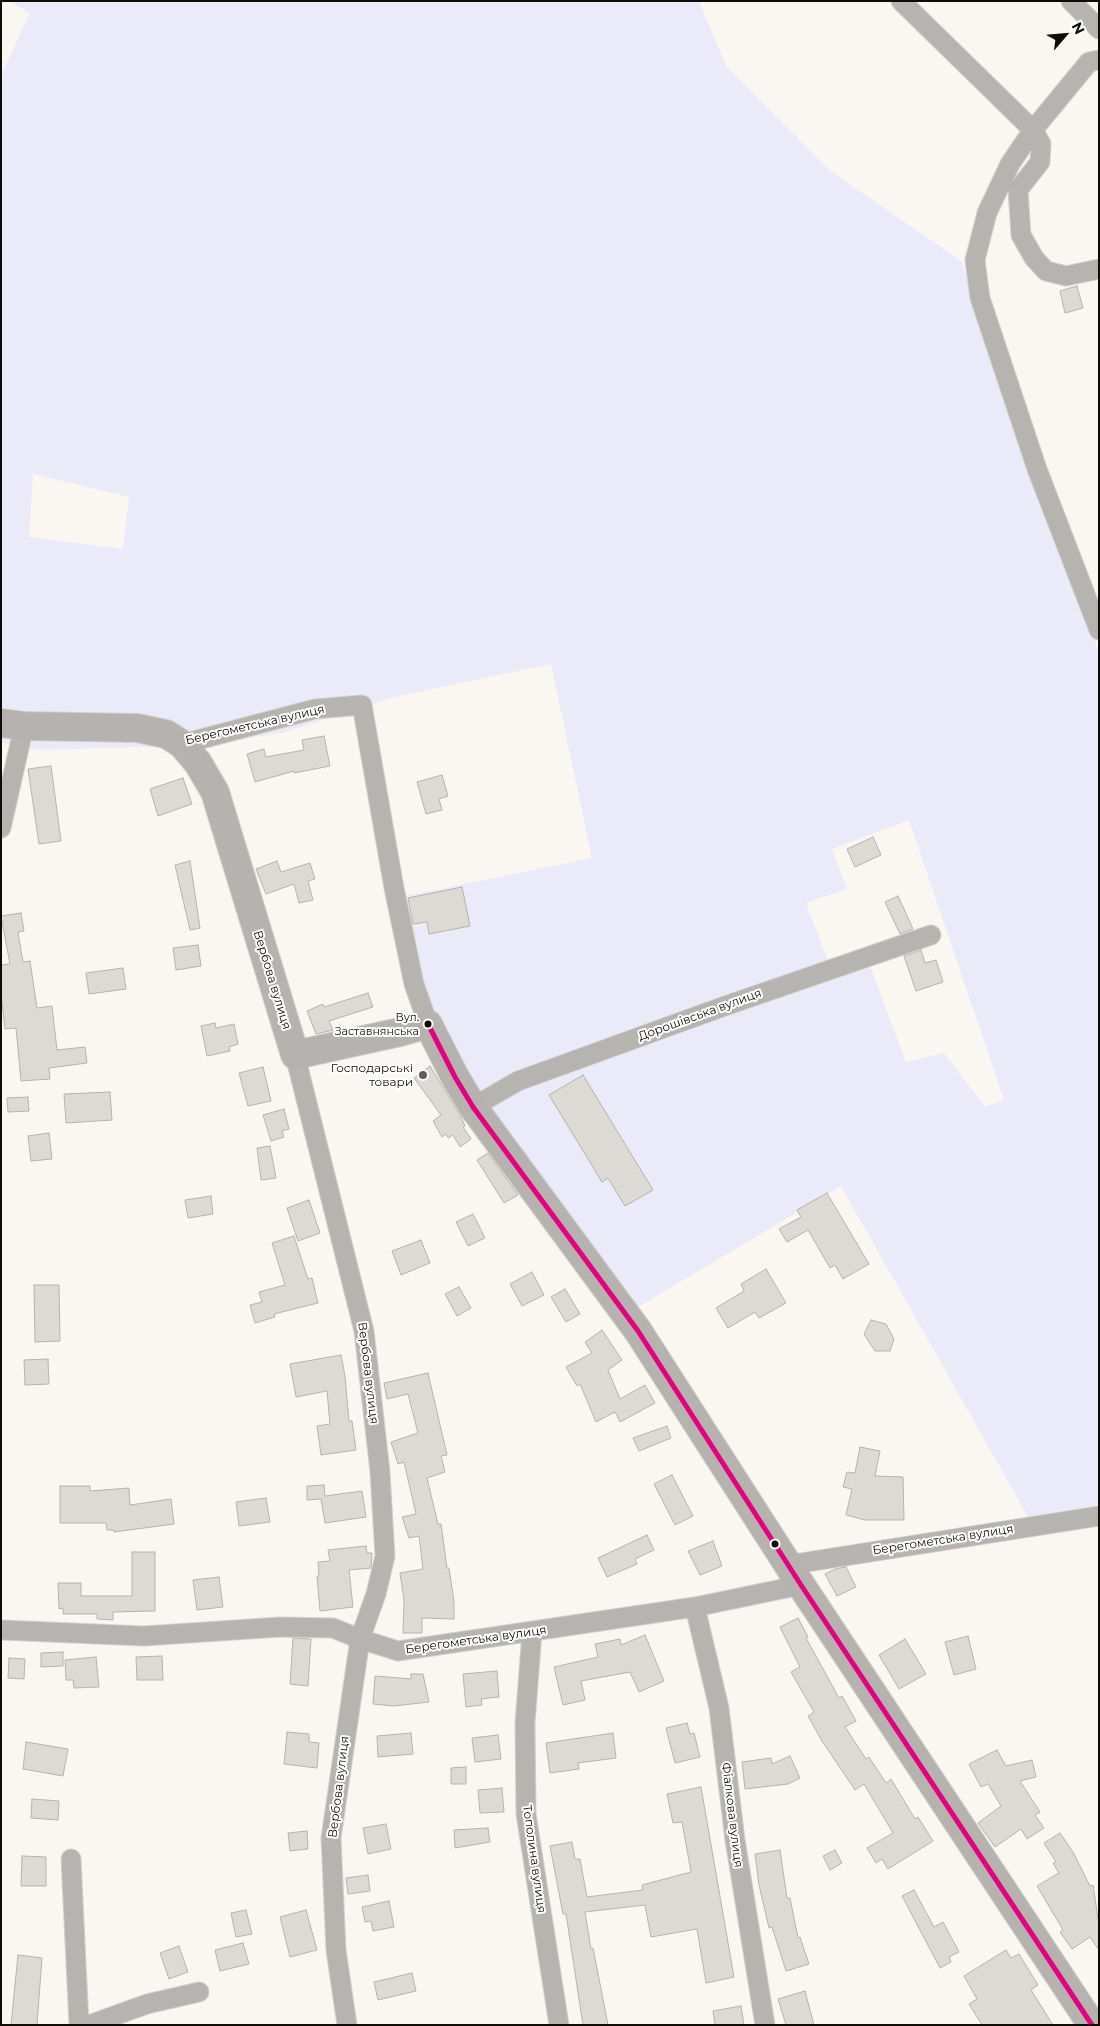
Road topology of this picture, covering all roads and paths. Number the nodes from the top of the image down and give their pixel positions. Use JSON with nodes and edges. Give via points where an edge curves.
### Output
{"nodes":[{"id":1,"x":901,"y":1,"type":"edge"},
{"id":2,"x":1071,"y":1,"type":"edge"},
{"id":3,"x":1099,"y":29,"type":"edge"},
{"id":4,"x":1096,"y":56,"type":"edge"},
{"id":5,"x":1033,"y":130,"type":"junction"},
{"id":6,"x":1099,"y":268,"type":"edge"},
{"id":7,"x":1099,"y":630,"type":"edge"},
{"id":8,"x":12,"y":724,"type":"edge"},
{"id":9,"x":182,"y":744,"type":"junction"},
{"id":10,"x":1,"y":828,"type":"edge"},
{"id":11,"x":931,"y":935,"type":"dead end"},
{"id":12,"x":428,"y":1024,"type":"junction"},
{"id":13,"x":295,"y":1055,"type":"junction"},
{"id":14,"x":473,"y":1107,"type":"junction"},
{"id":15,"x":1099,"y":1516,"type":"edge"},
{"id":16,"x":794,"y":1575,"type":"junction"},
{"id":17,"x":695,"y":1607,"type":"junction"},
{"id":18,"x":1,"y":1630,"type":"edge"},
{"id":19,"x":532,"y":1632,"type":"junction"},
{"id":20,"x":360,"y":1639,"type":"junction"},
{"id":21,"x":71,"y":1859,"type":"dead end"},
{"id":22,"x":198,"y":1992,"type":"dead end"},
{"id":23,"x":79,"y":2025,"type":"edge"},
{"id":24,"x":88,"y":2025,"type":"edge"},
{"id":25,"x":347,"y":2025,"type":"edge"},
{"id":26,"x":559,"y":2025,"type":"edge"},
{"id":27,"x":765,"y":2025,"type":"edge"},
{"id":28,"x":1092,"y":2025,"type":"edge"}],
"edges":[{"from":1,"to":5,"type":"street"},
{"from":2,"to":3,"type":"street"},
{"from":4,"to":5,"type":"street"},
{"from":5,"to":6,"type":"street","via":[[1040,144],[1040,162],[1018,190],[1021,236],[1046,271],[1066,276]]},
{"from":5,"to":7,"type":"street","via":[[1010,164],[987,212],[975,260],[980,298],[1037,469]]},
{"from":8,"to":9,"type":"street","name":"Берегометська вулиця","via":[[137,728],[166,734]]},
{"from":8,"to":10,"type":"street"},
{"from":9,"to":12,"type":"street","name":"Берегометська вулиця","via":[[315,709],[362,704],[414,984]]},
{"from":9,"to":13,"type":"street","name":"Вербова вулиця","via":[[215,792]]},
{"from":11,"to":14,"type":"street","name":"Дорошівська вулиця","via":[[518,1081]]},
{"from":12,"to":13,"type":"street"},
{"from":12,"to":14,"type":"street"},
{"from":13,"to":20,"type":"street","name":"Вербова вулиця","via":[[364,1331],[379,1462],[385,1556]]},
{"from":14,"to":16,"type":"street","via":[[638,1331]]},
{"from":15,"to":16,"type":"street","name":"Берегометська вулиця"},
{"from":16,"to":17,"type":"street","name":"Берегометська вулиця"},
{"from":16,"to":28,"type":"street"},
{"from":17,"to":19,"type":"street","name":"Берегометська вулиця"},
{"from":17,"to":27,"type":"street","name":"Фіалкова вулиця","via":[[719,1708],[735,1840]]},
{"from":18,"to":20,"type":"street","name":"Берегометська вулиця","via":[[144,1636],[280,1626],[333,1628]]},
{"from":19,"to":20,"type":"street","name":"Берегометська вулиця","via":[[398,1652]]},
{"from":19,"to":26,"type":"street","name":"Тополина вулиця","via":[[525,1723],[526,1814]]},
{"from":20,"to":25,"type":"street","name":"Вербова вулиця","via":[[331,1838],[336,1950]]},
{"from":21,"to":23,"type":"street"},
{"from":22,"to":24,"type":"street","via":[[147,2004]]}]}
